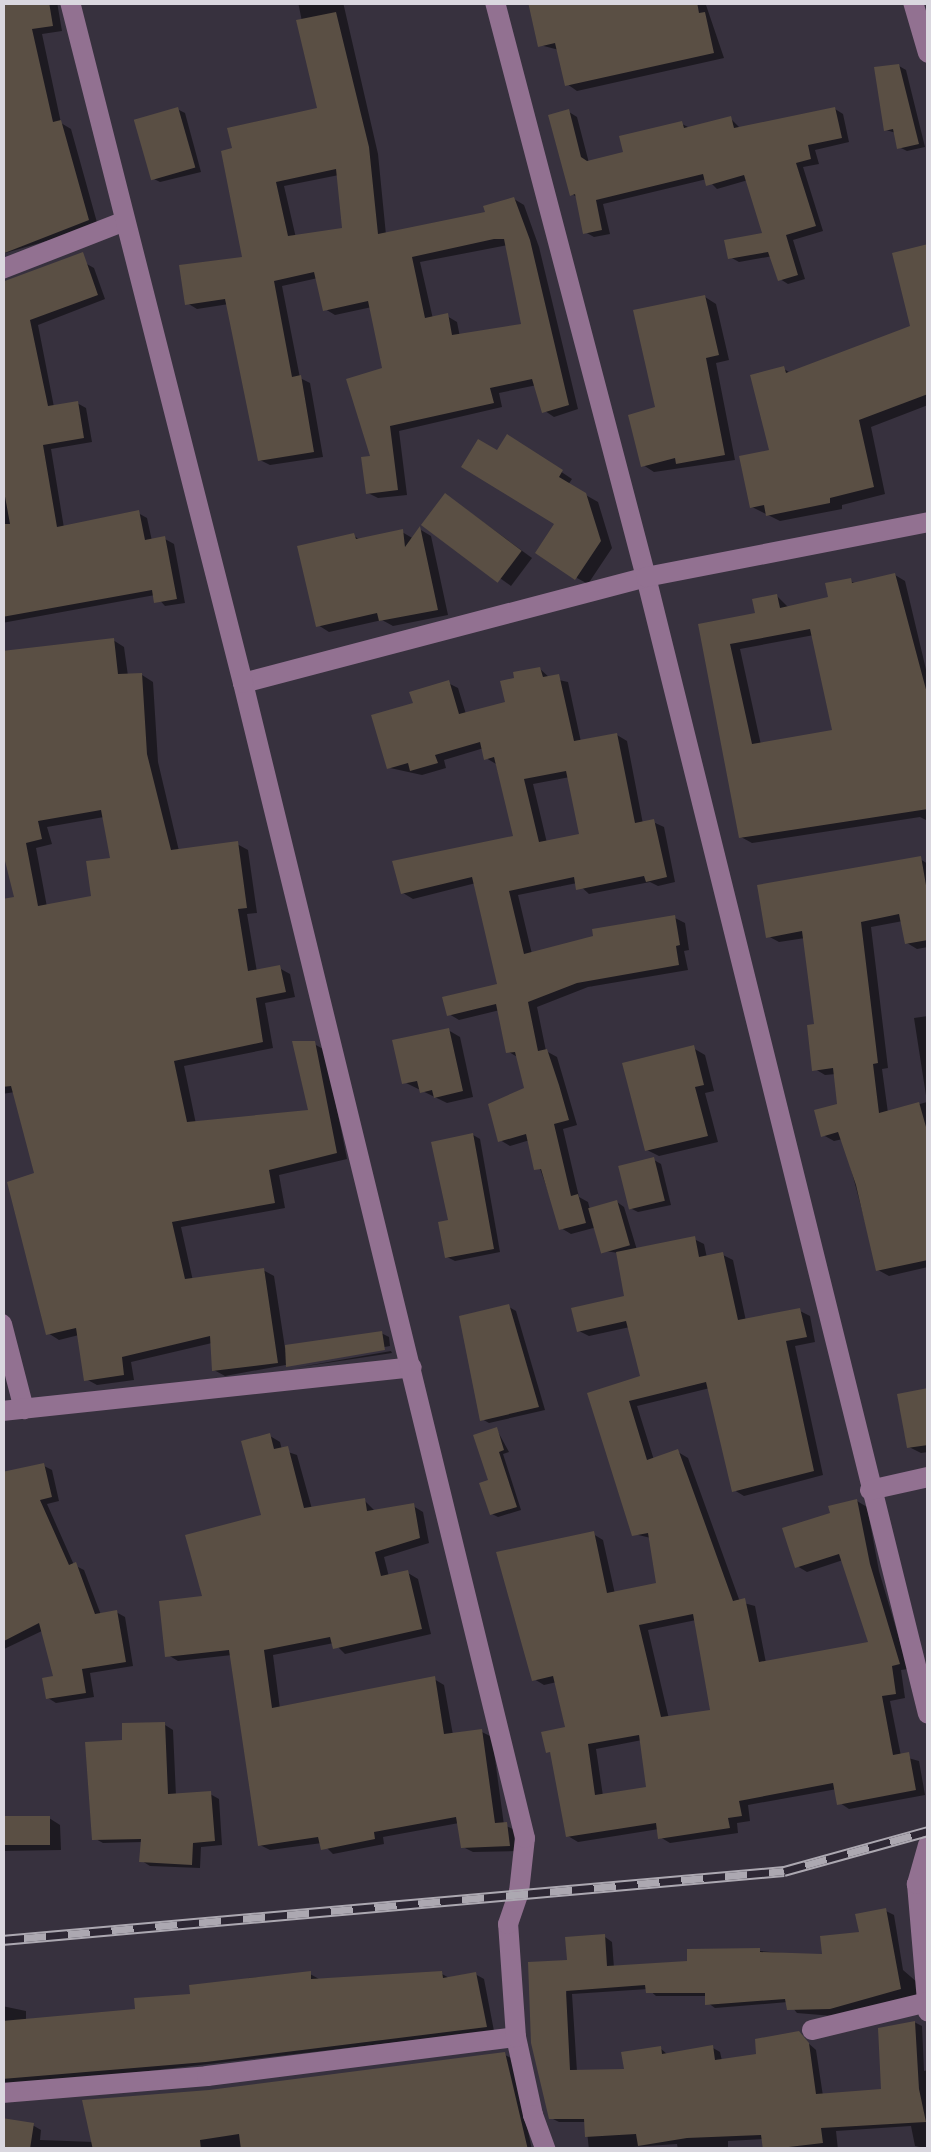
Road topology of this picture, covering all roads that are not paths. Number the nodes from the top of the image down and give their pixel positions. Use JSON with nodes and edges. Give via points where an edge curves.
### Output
{"nodes":[{"id":1,"x":70,"y":2,"type":"edge"},
{"id":2,"x":494,"y":2,"type":"edge"},
{"id":3,"x":913,"y":2,"type":"edge"},
{"id":4,"x":928,"y":53,"type":"edge"},
{"id":5,"x":126,"y":221,"type":"junction"},
{"id":6,"x":2,"y":269,"type":"edge"},
{"id":7,"x":928,"y":522,"type":"edge"},
{"id":8,"x":646,"y":577,"type":"junction"},
{"id":9,"x":244,"y":682,"type":"junction"},
{"id":10,"x":2,"y":1324,"type":"edge"},
{"id":11,"x":412,"y":1367,"type":"junction"},
{"id":12,"x":13,"y":1410,"type":"edge"},
{"id":13,"x":928,"y":1477,"type":"edge"},
{"id":14,"x":870,"y":1490,"type":"junction"},
{"id":15,"x":928,"y":1714,"type":"edge"},
{"id":16,"x":928,"y":1845,"type":"edge"},
{"id":17,"x":923,"y":1882,"type":"edge"},
{"id":18,"x":928,"y":2002,"type":"edge"},
{"id":19,"x":928,"y":2012,"type":"edge"},
{"id":20,"x":812,"y":2030,"type":"dead end"},
{"id":21,"x":516,"y":2036,"type":"junction"},
{"id":22,"x":2,"y":2093,"type":"edge"},
{"id":23,"x":546,"y":2150,"type":"edge"}],
"edges":[{"from":1,"to":5,"type":"street"},
{"from":2,"to":8,"type":"street"},
{"from":3,"to":4,"type":"street"},
{"from":5,"to":6,"type":"street"},
{"from":5,"to":9,"type":"street"},
{"from":7,"to":8,"type":"street"},
{"from":8,"to":9,"type":"street"},
{"from":8,"to":14,"type":"street"},
{"from":9,"to":11,"type":"street"},
{"from":10,"to":12,"type":"street"},
{"from":11,"to":12,"type":"street"},
{"from":11,"to":21,"type":"street","via":[[525,1838],[520,1892],[508,1924]]},
{"from":13,"to":14,"type":"street"},
{"from":14,"to":15,"type":"street"},
{"from":16,"to":17,"type":"street"},
{"from":17,"to":18,"type":"street"},
{"from":18,"to":19,"type":"street"},
{"from":18,"to":20,"type":"street"},
{"from":21,"to":22,"type":"street","via":[[206,2076]]},
{"from":21,"to":23,"type":"street"}]}
